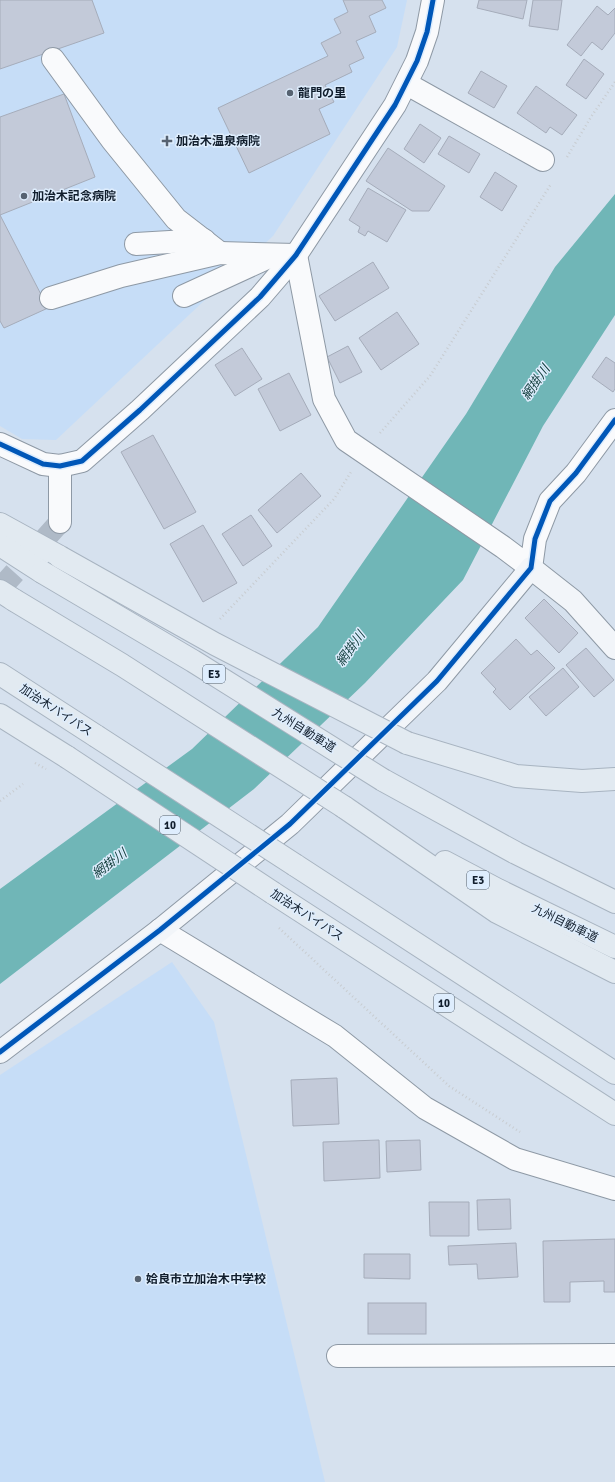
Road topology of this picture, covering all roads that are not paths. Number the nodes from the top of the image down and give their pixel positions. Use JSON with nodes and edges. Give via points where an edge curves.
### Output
{"nodes":[{"id":1,"x":433,"y":0,"type":"edge"},
{"id":2,"x":53,"y":59,"type":"dead end"},
{"id":3,"x":407,"y":84,"type":"junction"},
{"id":4,"x":553,"y":167,"type":"road end"},
{"id":5,"x":136,"y":244,"type":"dead end"},
{"id":6,"x":212,"y":247,"type":"junction"},
{"id":7,"x":285,"y":254,"type":"junction"},
{"id":8,"x":184,"y":296,"type":"dead end"},
{"id":9,"x":51,"y":298,"type":"dead end"},
{"id":10,"x":615,"y":420,"type":"edge"},
{"id":11,"x":0,"y":444,"type":"edge"},
{"id":12,"x":60,"y":466,"type":"junction"},
{"id":13,"x":60,"y":522,"type":"tunnel mouth"},
{"id":14,"x":0,"y":524,"type":"edge"},
{"id":15,"x":0,"y":545,"type":"edge"},
{"id":16,"x":531,"y":568,"type":"junction"},
{"id":17,"x":7,"y":596,"type":"edge"},
{"id":18,"x":615,"y":648,"type":"edge"},
{"id":19,"x":0,"y":674,"type":"edge"},
{"id":20,"x":0,"y":715,"type":"edge"},
{"id":21,"x":615,"y":779,"type":"edge"},
{"id":22,"x":344,"y":807,"type":"junction"},
{"id":23,"x":615,"y":902,"type":"edge"},
{"id":24,"x":160,"y":930,"type":"junction"},
{"id":25,"x":615,"y":947,"type":"edge"},
{"id":26,"x":615,"y":972,"type":"edge"},
{"id":27,"x":0,"y":1052,"type":"edge"},
{"id":28,"x":615,"y":1073,"type":"edge"},
{"id":29,"x":615,"y":1114,"type":"edge"},
{"id":30,"x":615,"y":1189,"type":"edge"},
{"id":31,"x":615,"y":1355,"type":"edge"},
{"id":32,"x":338,"y":1356,"type":"dead end"}],
"edges":[{"from":1,"to":3,"type":"street","via":[[427,32]]},
{"from":2,"to":6,"type":"street","via":[[112,140],[176,219]]},
{"from":3,"to":4,"type":"street"},
{"from":3,"to":7,"type":"street","via":[[395,105]]},
{"from":5,"to":6,"type":"street"},
{"from":6,"to":7,"type":"street"},
{"from":6,"to":9,"type":"street"},
{"from":7,"to":8,"type":"street"},
{"from":7,"to":12,"type":"street","via":[[260,297],[82,461]]},
{"from":7,"to":16,"type":"street","via":[[324,399],[346,440]]},
{"from":10,"to":16,"type":"street","via":[[576,473],[550,501],[535,539]]},
{"from":11,"to":12,"type":"street","via":[[43,464]]},
{"from":12,"to":13,"type":"street"},
{"from":14,"to":21,"type":"highway","bridge":true,"via":[[215,644],[407,743],[516,776],[582,781]]},
{"from":15,"to":23,"type":"highway","name":"九州自動車道","number":"E3","bridge":true,"via":[[193,661],[383,780],[516,854]]},
{"from":16,"to":18,"type":"street","via":[[573,601]]},
{"from":16,"to":24,"type":"street","via":[[437,681],[290,824]]},
{"from":17,"to":22,"type":"highway","name":"九州自動車道","number":"E3","bridge":true,"via":[[122,665]]},
{"from":19,"to":28,"type":"highway","name":"加治木バイパス","bridge":true},
{"from":20,"to":29,"type":"highway","name":"加治木バイパス","number":"10","bridge":true},
{"from":22,"to":25,"type":"highway","name":"九州自動車道","number":"E3","via":[[498,890]]},
{"from":22,"to":26,"type":"highway","via":[[497,912]]},
{"from":24,"to":27,"type":"street"},
{"from":24,"to":30,"type":"street","via":[[335,1036],[425,1108],[515,1159]]},
{"from":31,"to":32,"type":"street"}]}
